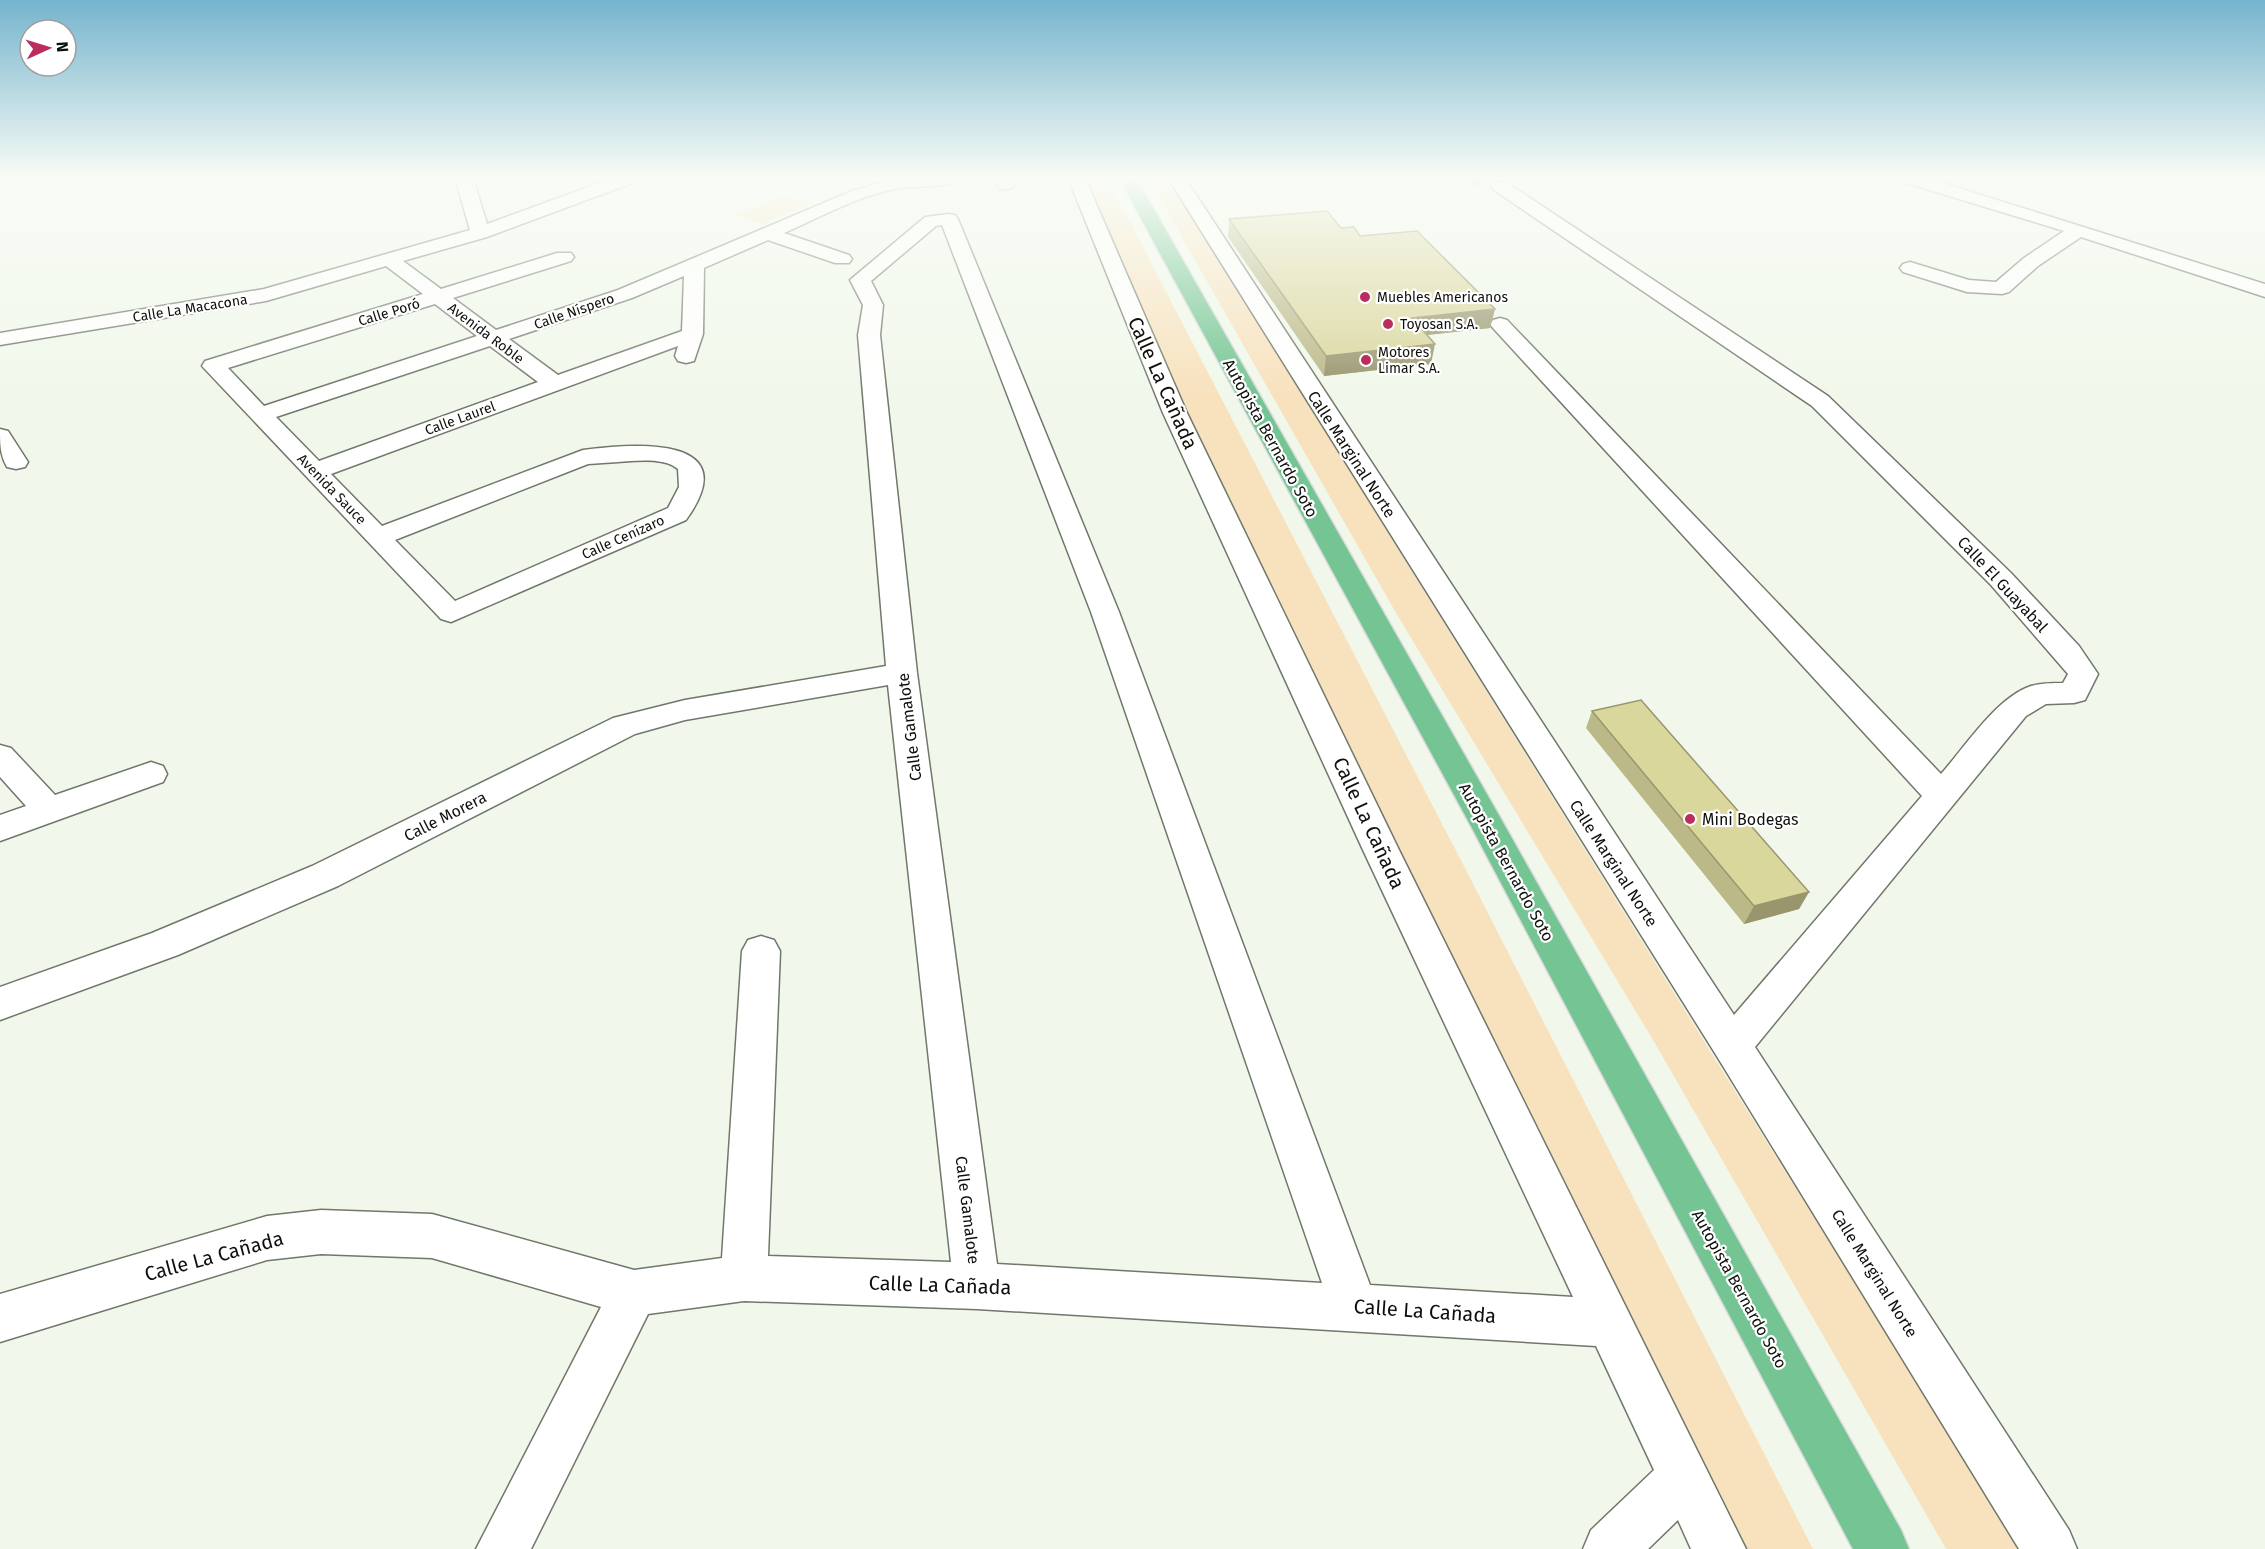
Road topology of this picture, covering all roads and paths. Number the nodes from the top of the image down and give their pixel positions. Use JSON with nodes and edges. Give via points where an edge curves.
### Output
{"nodes":[{"id":1,"x":418,"y":250,"type":"edge"},
{"id":2,"x":730,"y":250,"type":"edge"},
{"id":3,"x":816,"y":250,"type":"edge"},
{"id":4,"x":896,"y":250,"type":"edge"},
{"id":5,"x":961,"y":250,"type":"edge"},
{"id":6,"x":1106,"y":250,"type":"edge"},
{"id":7,"x":1167,"y":250,"type":"edge"},
{"id":8,"x":1222,"y":250,"type":"edge"},
{"id":9,"x":1596,"y":250,"type":"edge"},
{"id":10,"x":2049,"y":250,"type":"edge"},
{"id":11,"x":2141,"y":250,"type":"edge"},
{"id":12,"x":564,"y":257,"type":"dead end"},
{"id":13,"x":388,"y":259,"type":"junction"},
{"id":14,"x":842,"y":259,"type":"dead end"},
{"id":15,"x":694,"y":266,"type":"junction"},
{"id":16,"x":1910,"y":268,"type":"dead end"},
{"id":17,"x":2265,"y":291,"type":"edge"},
{"id":18,"x":437,"y":297,"type":"junction"},
{"id":19,"x":1500,"y":324,"type":"dead end"},
{"id":20,"x":0,"y":339,"type":"edge"},
{"id":21,"x":492,"y":339,"type":"junction"},
{"id":22,"x":213,"y":366,"type":"joint"},
{"id":23,"x":555,"y":384,"type":"junction"},
{"id":24,"x":260,"y":415,"type":"junction"},
{"id":25,"x":0,"y":436,"type":"edge"},
{"id":26,"x":16,"y":462,"type":"dead end"},
{"id":27,"x":315,"y":471,"type":"junction"},
{"id":28,"x":378,"y":537,"type":"junction"},
{"id":29,"x":451,"y":613,"type":"joint"},
{"id":30,"x":902,"y":673,"type":"junction"},
{"id":31,"x":0,"y":756,"type":"edge"},
{"id":32,"x":151,"y":774,"type":"dead end"},
{"id":33,"x":1941,"y":795,"type":"junction"},
{"id":34,"x":49,"y":810,"type":"junction"},
{"id":35,"x":0,"y":828,"type":"edge"},
{"id":36,"x":761,"y":951,"type":"dead end"},
{"id":37,"x":0,"y":1004,"type":"edge"},
{"id":38,"x":1732,"y":1046,"type":"junction"},
{"id":39,"x":744,"y":1278,"type":"junction"},
{"id":40,"x":977,"y":1286,"type":"junction"},
{"id":41,"x":634,"y":1293,"type":"junction"},
{"id":42,"x":1354,"y":1306,"type":"junction"},
{"id":43,"x":0,"y":1318,"type":"edge"},
{"id":44,"x":1609,"y":1323,"type":"junction"},
{"id":45,"x":1684,"y":1478,"type":"junction"},
{"id":46,"x":503,"y":1549,"type":"edge"},
{"id":47,"x":1610,"y":1549,"type":"edge"},
{"id":48,"x":1719,"y":1549,"type":"edge"},
{"id":49,"x":1882,"y":1549,"type":"edge"},
{"id":50,"x":2050,"y":1549,"type":"edge"}],
"edges":[{"from":1,"to":13,"type":"street","name":"Calle La Macacona"},
{"from":2,"to":15,"type":"street","name":"Calle Níspero"},
{"from":3,"to":14,"type":"street"},
{"from":4,"to":30,"type":"street","name":"Calle Gamalote","via":[[860,280],[873,305],[869,335]]},
{"from":5,"to":42,"type":"street","name":"Calle Gamalote","via":[[1105,612]]},
{"from":6,"to":44,"type":"street","name":"Calle La Cañada","via":[[1175,413]]},
{"from":7,"to":49,"type":"highway","name":"Autopista Bernardo Soto"},
{"from":8,"to":38,"type":"street","name":"Calle Marginal Norte"},
{"from":9,"to":33,"type":"street","name":"Calle El Guayabal","via":[[1820,401],[2001,579],[2068,652],[2083,674],[2074,693],[2039,694],[2014,709]]},
{"from":10,"to":16,"type":"street","via":[[2002,288],[1967,286]]},
{"from":11,"to":17,"type":"street"},
{"from":12,"to":18,"type":"street","name":"Calle Poró"},
{"from":13,"to":18,"type":"street","name":"Avenida Roble"},
{"from":13,"to":20,"type":"street","name":"Calle La Macacona","via":[[266,295]]},
{"from":15,"to":21,"type":"street","name":"Calle Níspero"},
{"from":15,"to":23,"type":"street","name":"Calle Laurel","via":[[692,334]]},
{"from":18,"to":21,"type":"street","name":"Avenida Roble"},
{"from":18,"to":22,"type":"street","name":"Calle Poró"},
{"from":19,"to":33,"type":"street"},
{"from":21,"to":23,"type":"street","name":"Avenida Roble"},
{"from":21,"to":24,"type":"street","name":"Calle Níspero"},
{"from":22,"to":24,"type":"street","name":"Avenida Sauce"},
{"from":23,"to":27,"type":"street","name":"Calle Laurel"},
{"from":24,"to":27,"type":"street","name":"Avenida Sauce"},
{"from":25,"to":26,"type":"street"},
{"from":27,"to":28,"type":"street","name":"Avenida Sauce"},
{"from":28,"to":29,"type":"street","name":"Avenida Sauce"},
{"from":28,"to":29,"type":"street","name":"Calle Cenízaro","via":[[583,458],[666,456],[682,460],[691,472],[688,500],[676,514]]},
{"from":30,"to":37,"type":"street","name":"Calle Morera","via":[[685,710],[624,726],[325,876],[165,944]]},
{"from":30,"to":40,"type":"street","name":"Calle Gamalote"},
{"from":31,"to":34,"type":"street"},
{"from":32,"to":34,"type":"street"},
{"from":33,"to":38,"type":"street","name":"Calle El Guayabal"},
{"from":34,"to":35,"type":"street"},
{"from":36,"to":39,"type":"street"},
{"from":38,"to":50,"type":"street","name":"Calle Marginal Norte"},
{"from":39,"to":40,"type":"street","name":"Calle La Cañada"},
{"from":39,"to":41,"type":"street","name":"Calle La Cañada"},
{"from":40,"to":42,"type":"street","name":"Calle La Cañada"},
{"from":41,"to":43,"type":"street","name":"Calle La Cañada","via":[[432,1236],[321,1232],[267,1238]]},
{"from":41,"to":46,"type":"street"},
{"from":42,"to":44,"type":"street","name":"Calle La Cañada"},
{"from":44,"to":45,"type":"street"},
{"from":45,"to":47,"type":"street"},
{"from":45,"to":48,"type":"street"}]}
